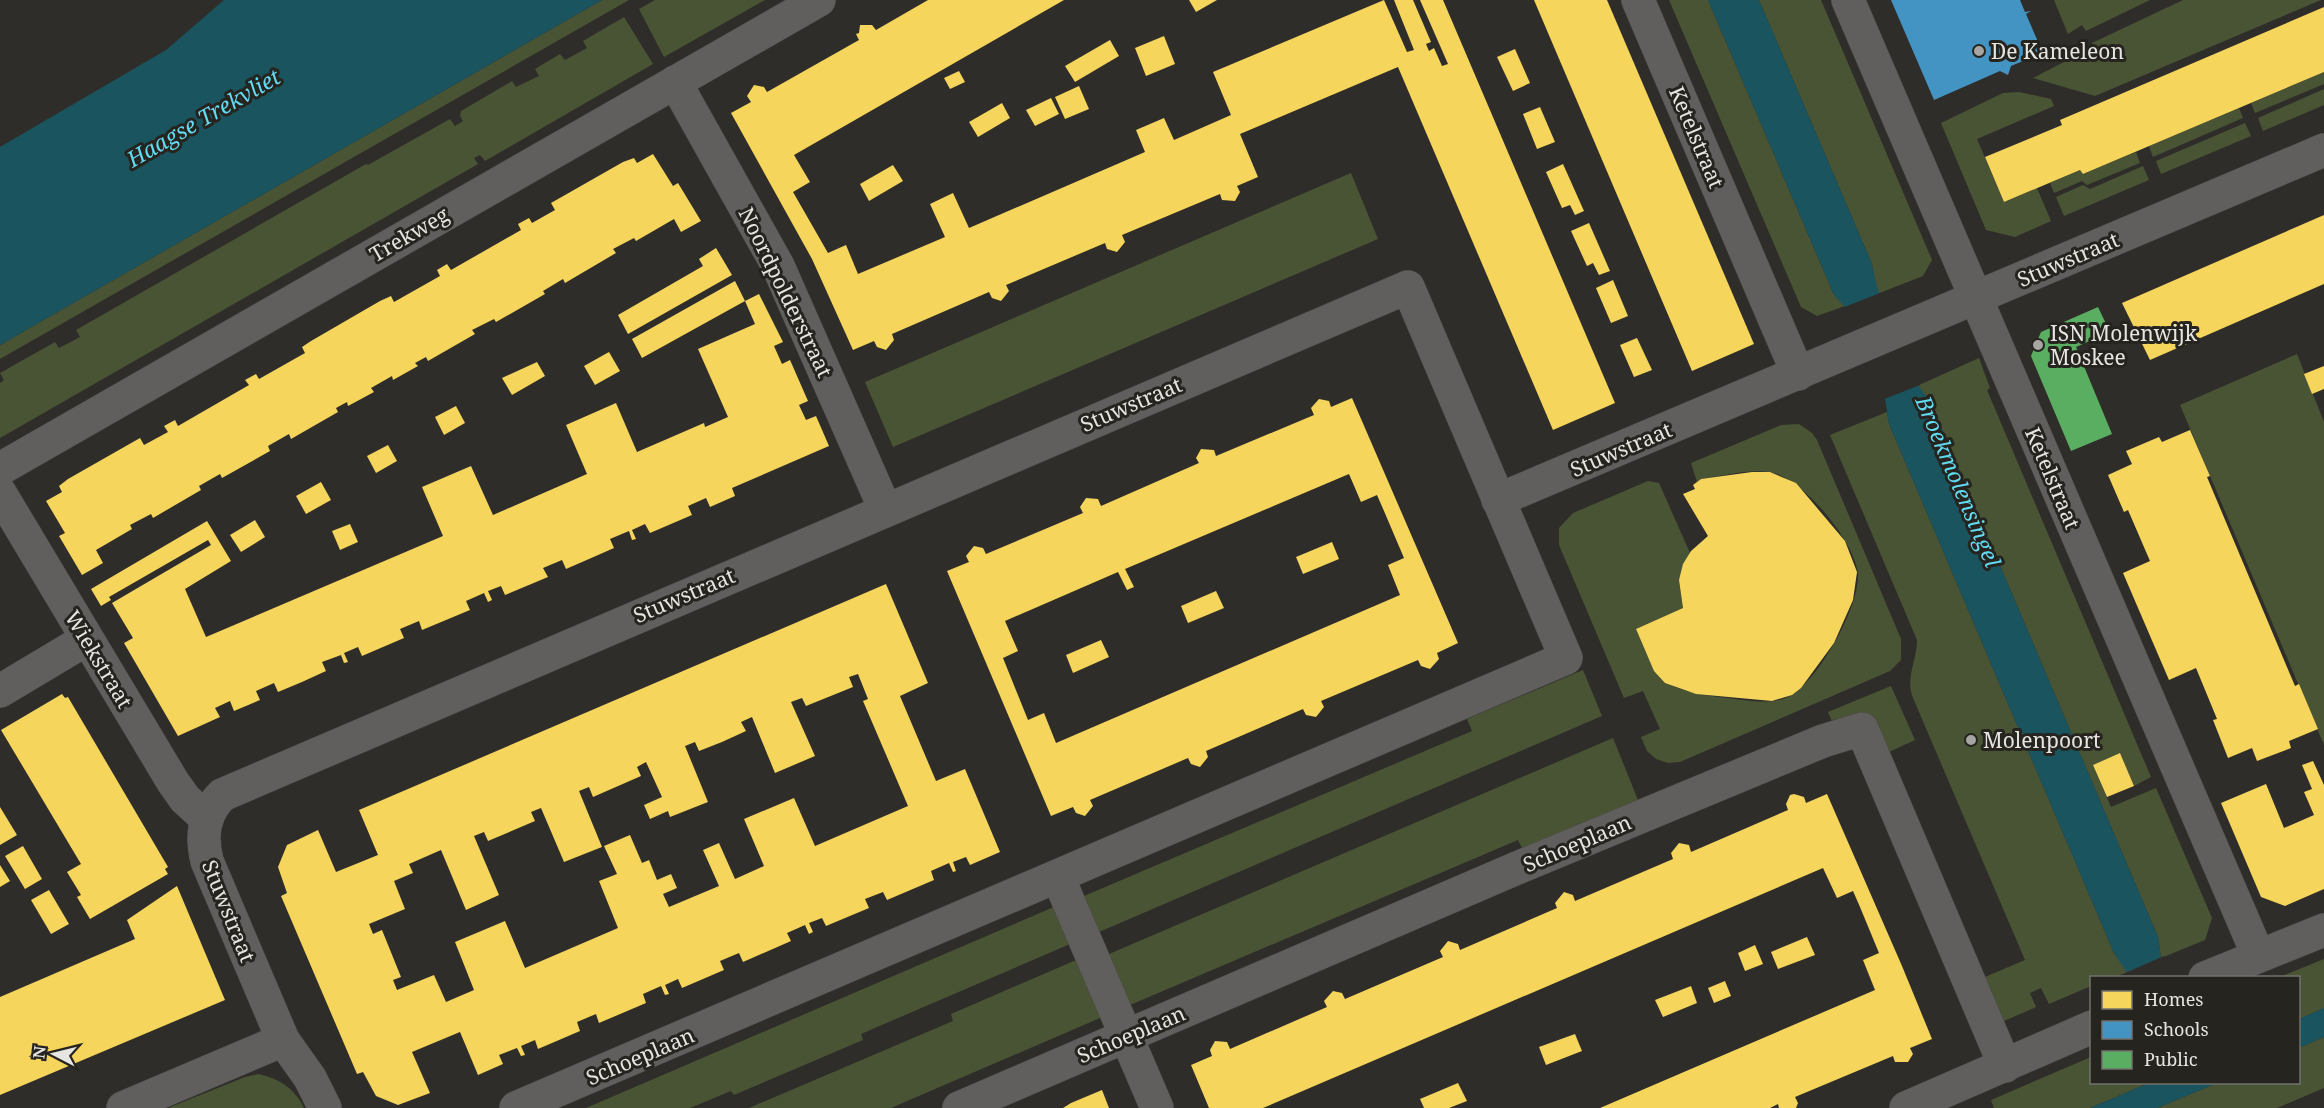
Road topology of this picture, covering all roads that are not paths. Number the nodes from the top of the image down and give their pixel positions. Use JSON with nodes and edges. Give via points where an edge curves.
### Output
{"nodes":[{"id":1,"x":819,"y":0,"type":"edge"},
{"id":2,"x":1638,"y":0,"type":"edge"},
{"id":3,"x":1848,"y":0,"type":"edge"},
{"id":4,"x":675,"y":82,"type":"junction"},
{"id":5,"x":2324,"y":150,"type":"edge"},
{"id":6,"x":1976,"y":298,"type":"junction"},
{"id":7,"x":1798,"y":374,"type":"junction"},
{"id":8,"x":0,"y":469,"type":"edge"},
{"id":9,"x":0,"y":493,"type":"edge"},
{"id":10,"x":1498,"y":500,"type":"junction"},
{"id":11,"x":885,"y":509,"type":"junction"},
{"id":12,"x":87,"y":639,"type":"junction"},
{"id":13,"x":0,"y":691,"type":"edge"},
{"id":14,"x":207,"y":819,"type":"junction"},
{"id":15,"x":1058,"y":877,"type":"junction"},
{"id":16,"x":2324,"y":930,"type":"edge"},
{"id":17,"x":2258,"y":955,"type":"junction"},
{"id":18,"x":2210,"y":976,"type":"edge"},
{"id":19,"x":2090,"y":1027,"type":"edge"},
{"id":20,"x":1127,"y":1036,"type":"junction"},
{"id":21,"x":283,"y":1040,"type":"junction"},
{"id":22,"x":2005,"y":1066,"type":"junction"},
{"id":23,"x":123,"y":1108,"type":"edge"},
{"id":24,"x":325,"y":1108,"type":"edge"},
{"id":25,"x":516,"y":1108,"type":"edge"},
{"id":26,"x":959,"y":1108,"type":"edge"},
{"id":27,"x":1157,"y":1108,"type":"edge"},
{"id":28,"x":1906,"y":1108,"type":"edge"}],
"edges":[{"from":1,"to":4,"type":"street","name":"Trekweg"},
{"from":2,"to":7,"type":"street","name":"Ketelstraat"},
{"from":3,"to":6,"type":"street","name":"Ketelstraat"},
{"from":4,"to":8,"type":"street","name":"Trekweg"},
{"from":4,"to":11,"type":"street","name":"Noordpolderstraat","via":[[778,266]]},
{"from":5,"to":6,"type":"street","name":"Stuwstraat"},
{"from":6,"to":7,"type":"street","name":"Stuwstraat"},
{"from":6,"to":17,"type":"street","name":"Ketelstraat"},
{"from":7,"to":10,"type":"street","name":"Stuwstraat"},
{"from":9,"to":12,"type":"street","name":"Wiekstraat"},
{"from":10,"to":11,"type":"street","name":"Stuwstraat","via":[[1408,287]]},
{"from":10,"to":15,"type":"street","name":"Schoeplaan","via":[[1566,658]]},
{"from":11,"to":14,"type":"street","name":"Stuwstraat","via":[[230,790],[215,802]]},
{"from":12,"to":13,"type":"street"},
{"from":12,"to":14,"type":"street","name":"Wiekstraat","via":[[173,782]]},
{"from":14,"to":21,"type":"street","name":"Stuwstraat","via":[[203,842],[207,861]]},
{"from":15,"to":20,"type":"street"},
{"from":15,"to":25,"type":"street","name":"Schoeplaan"},
{"from":16,"to":17,"type":"street"},
{"from":17,"to":18,"type":"street"},
{"from":19,"to":22,"type":"street"},
{"from":20,"to":22,"type":"street","name":"Schoeplaan","via":[[1528,864],[1823,741],[1862,729]]},
{"from":20,"to":26,"type":"street","name":"Schoeplaan"},
{"from":20,"to":27,"type":"street"},
{"from":21,"to":23,"type":"street"},
{"from":21,"to":24,"type":"street","via":[[310,1078]]},
{"from":22,"to":28,"type":"street"}]}
